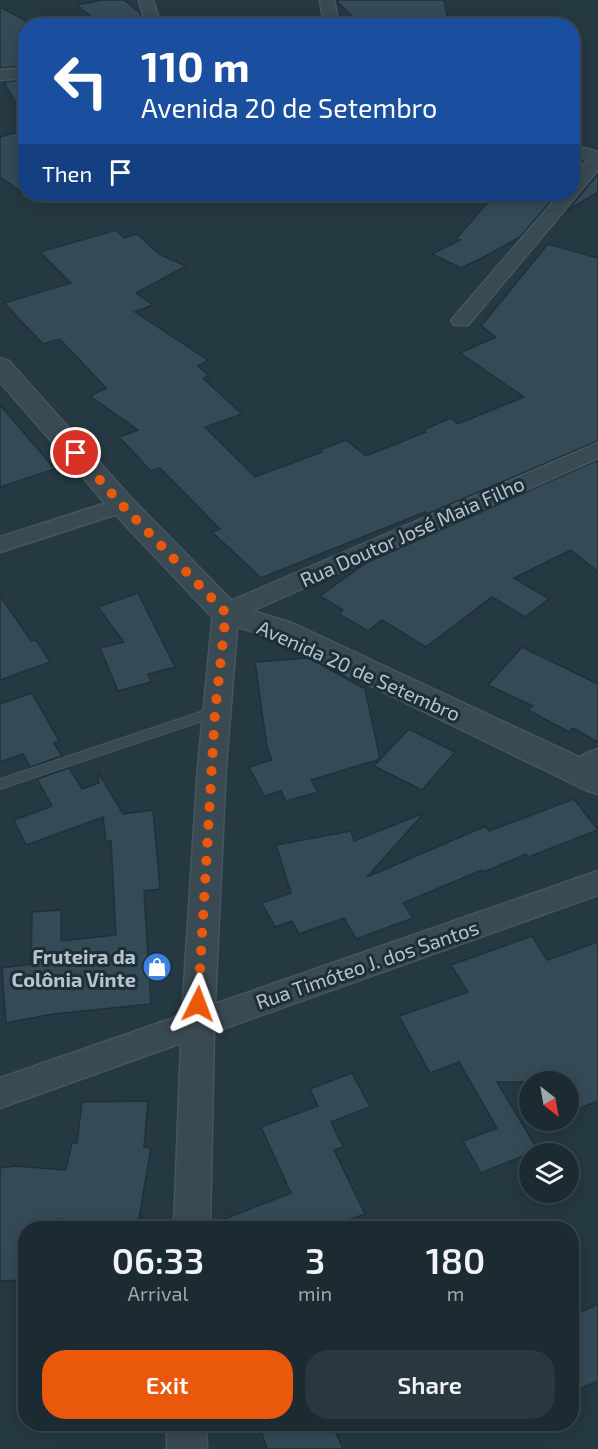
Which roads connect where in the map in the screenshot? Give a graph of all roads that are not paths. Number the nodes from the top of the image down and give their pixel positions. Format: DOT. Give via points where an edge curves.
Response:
graph roads {
  1 [pos="146,0"];
  2 [pos="327,0"];
  3 [pos="152,18"];
  4 [pos="330,18"];
  5 [pos="18,74"];
  6 [pos="0,75"];
  7 [pos="580,152"];
  8 [pos="598,158"];
  9 [pos="580,180"];
  10 [pos="562,201"];
  11 [pos="461,321"];
  12 [pos="0,366"];
  13 [pos="598,450"];
  14 [pos="122,505"];
  15 [pos="0,545"];
  16 [pos="226,613"];
  17 [pos="215,712"];
  18 [pos="592,771"];
  19 [pos="0,784"];
  20 [pos="598,883"];
  21 [pos="198,1023"];
  22 [pos="0,1093"];
  23 [pos="192,1221"];
  24 [pos="187,1431"];
  25 [pos="187,1449"];
  1 -- 3 [label="street"];
  2 -- 4 [label="street"];
  5 -- 6 [label="street"];
  7 -- 8 [label="street"];
  8 -- 9 [label="street"];
  10 -- 11 [label="street"];
  12 -- 14 [label="street, Avenida 20 de Setembro"];
  13 -- 16 [label="street, Rua Doutor José Maia Filho"];
  14 -- 15 [label="street"];
  14 -- 16 [label="street, Avenida 20 de Setembro"];
  16 -- 17 [label="street"];
  16 -- 18 [label="street, Avenida 20 de Setembro" via="281,630"];
  17 -- 19 [label="lane"];
  17 -- 21 [label="street"];
  20 -- 21 [label="street, Rua Timóteo J. dos Santos"];
  21 -- 22 [label="street, Rua Timóteo J. dos Santos"];
  21 -- 23 [label="street"];
  24 -- 25 [label="street"];
}
